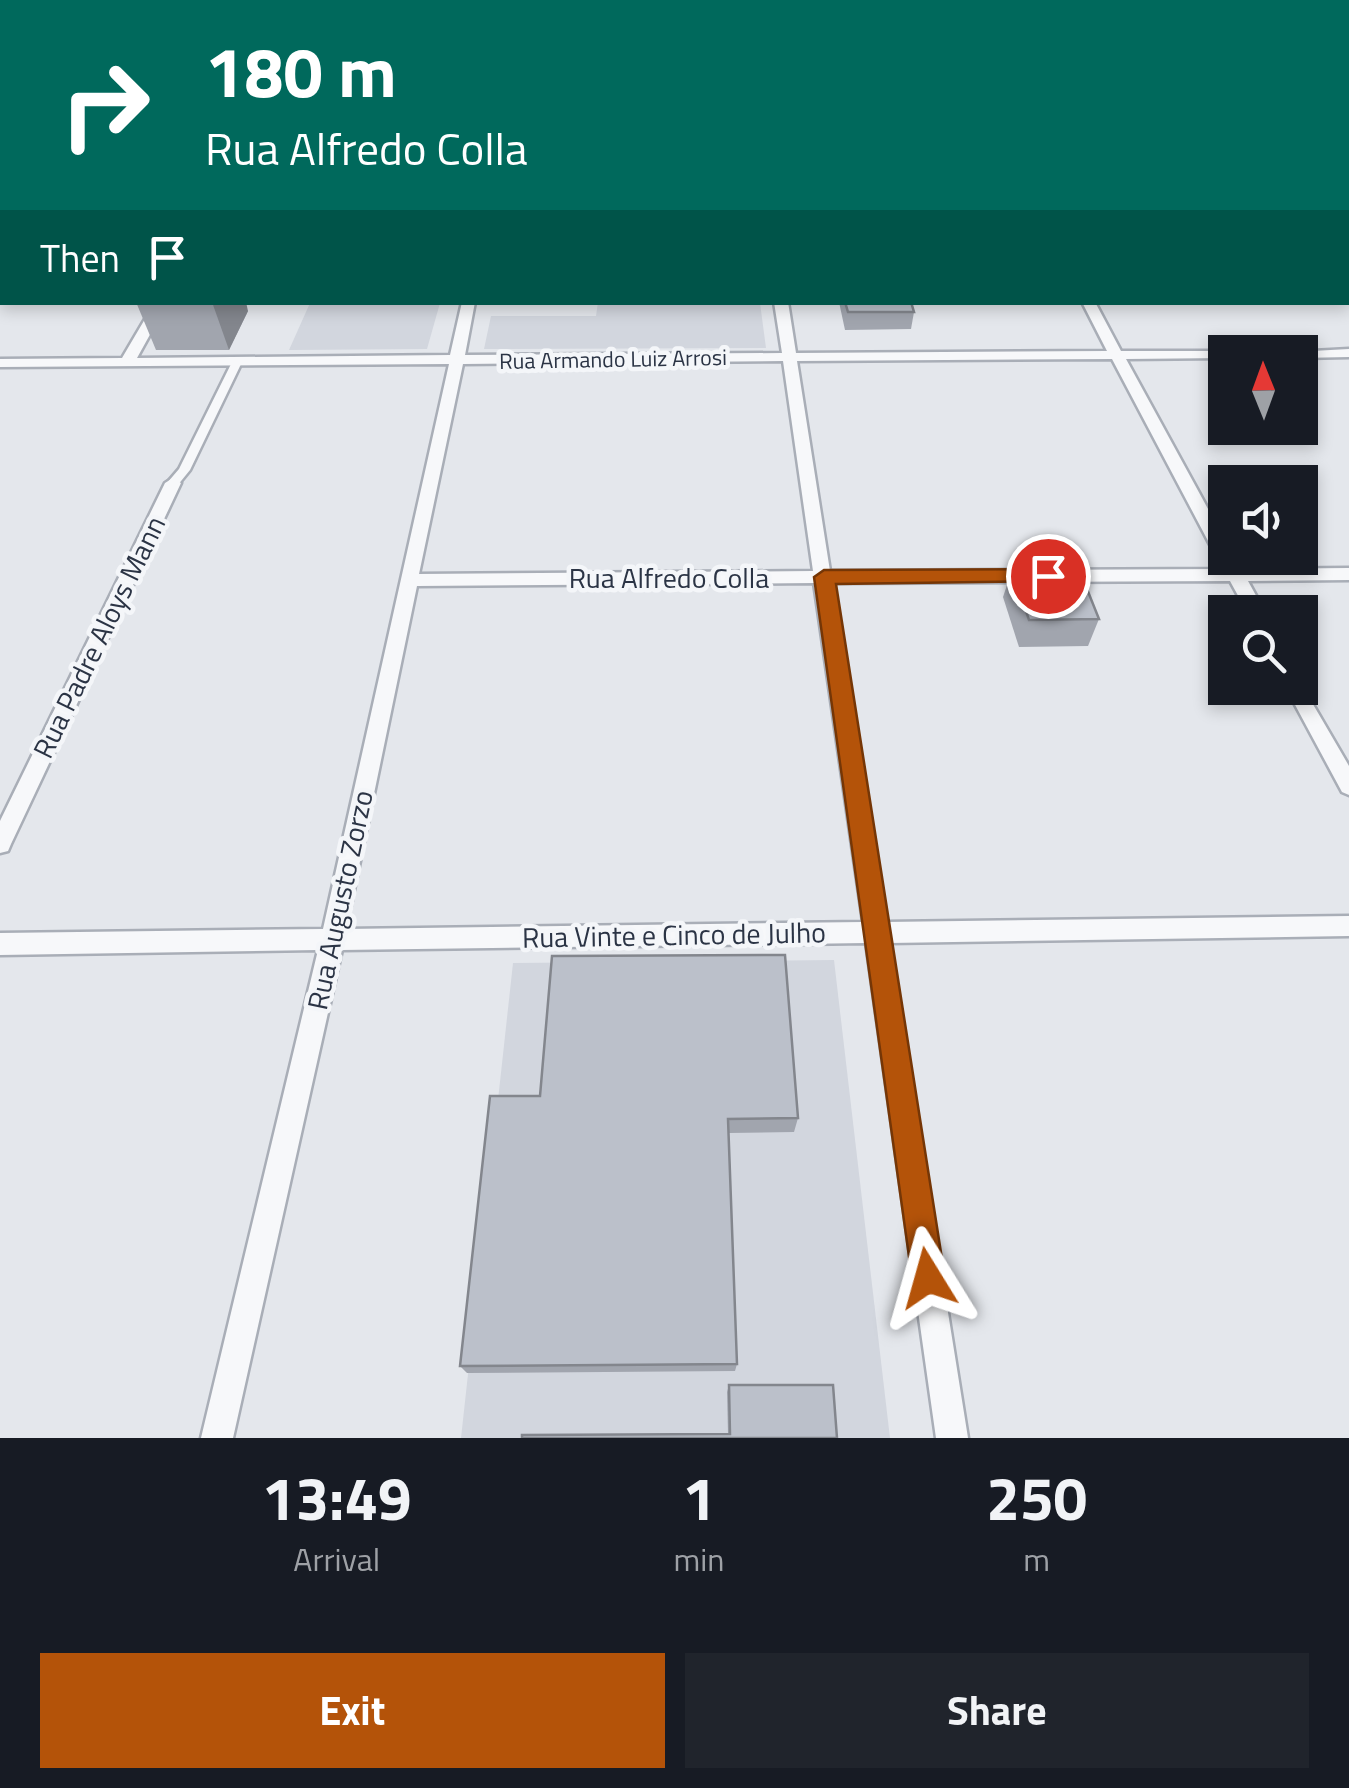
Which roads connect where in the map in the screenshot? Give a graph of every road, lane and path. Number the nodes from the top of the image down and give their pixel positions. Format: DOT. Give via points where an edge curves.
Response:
graph roads {
  1 [pos="160,305"];
  2 [pos="468,305"];
  3 [pos="781,305"];
  4 [pos="1090,305"];
  5 [pos="1349,353"];
  6 [pos="1208,354"];
  7 [pos="1318,354"];
  8 [pos="1116,355"];
  9 [pos="790,358"];
  10 [pos="456,361"];
  11 [pos="126,362"];
  12 [pos="237,362"];
  13 [pos="0,363"];
  14 [pos="173,483"];
  15 [pos="1208,525"];
  16 [pos="1318,574"];
  17 [pos="1349,574"];
  18 [pos="1235,575"];
  19 [pos="824,577"];
  20 [pos="409,580"];
  21 [pos="1246,595"];
  22 [pos="1305,705"];
  23 [pos="1349,786"];
  24 [pos="0,844"];
  25 [pos="1349,926"];
  26 [pos="878,932"];
  27 [pos="332,940"];
  28 [pos="0,944"];
  29 [pos="216,1438"];
  30 [pos="952,1438"];
  1 -- 11 [label="street"];
  2 -- 10 [label="street, Rua Augusto Zorzo"];
  3 -- 9 [label="street"];
  4 -- 8 [label="street"];
  5 -- 7 [label="street"];
  6 -- 8 [label="street, Rua Armando Luiz Arrosi"];
  8 -- 9 [label="street, Rua Armando Luiz Arrosi"];
  8 -- 15 [label="street"];
  9 -- 10 [label="street, Rua Armando Luiz Arrosi"];
  9 -- 19 [label="street"];
  10 -- 12 [label="street, Rua Armando Luiz Arrosi"];
  10 -- 20 [label="street, Rua Augusto Zorzo"];
  11 -- 12 [label="street, Rua Armando Luiz Arrosi"];
  11 -- 13 [label="street, Rua Armando Luiz Arrosi"];
  12 -- 14 [label="street"];
  14 -- 24 [label="street, Rua Padre Aloys Mann"];
  16 -- 17 [label="street, Rua Alfredo Colla"];
  18 -- 19 [label="street, Rua Alfredo Colla"];
  18 -- 21 [label="street"];
  19 -- 20 [label="street, Rua Alfredo Colla"];
  19 -- 26 [label="street"];
  20 -- 27 [label="street, Rua Augusto Zorzo"];
  22 -- 23 [label="street"];
  25 -- 26 [label="street, Rua Vinte e Cinco de Julho"];
  26 -- 27 [label="street, Rua Vinte e Cinco de Julho"];
  26 -- 30 [label="street"];
  27 -- 28 [label="street, Rua Vinte e Cinco de Julho"];
  27 -- 29 [label="street, Rua Augusto Zorzo"];
}
